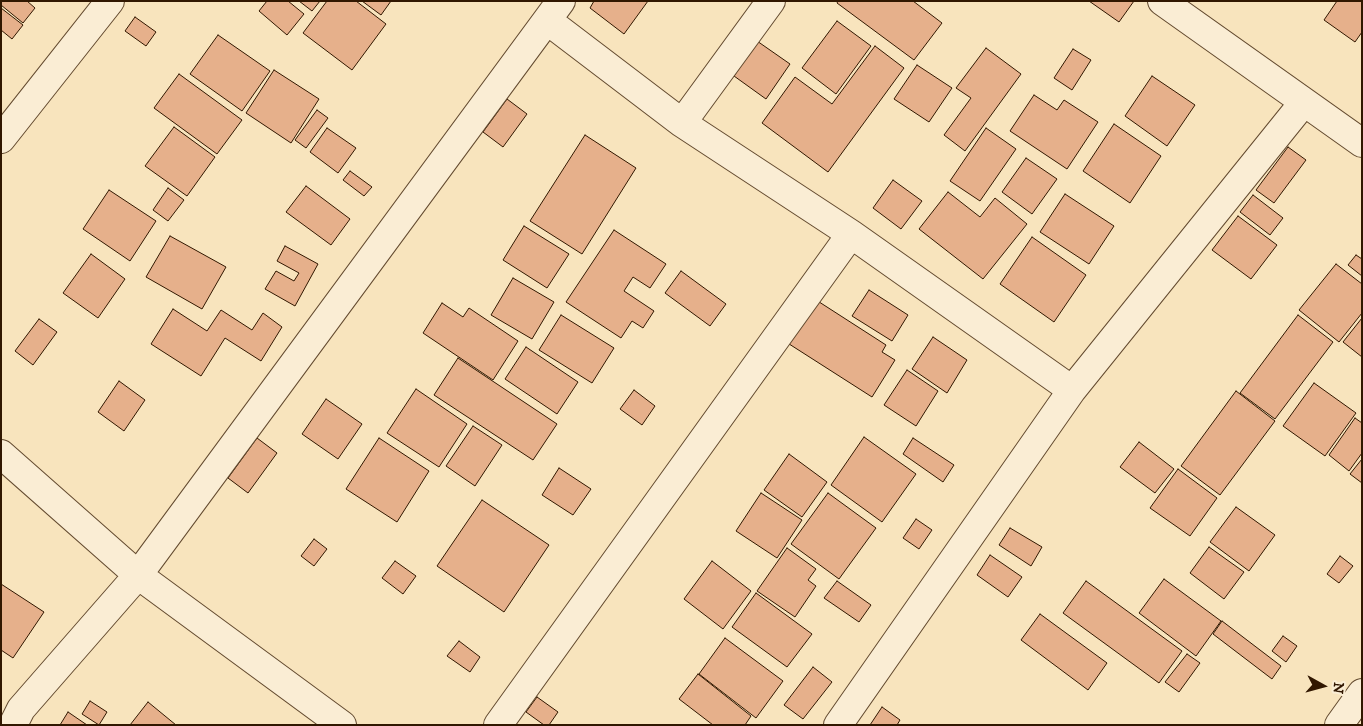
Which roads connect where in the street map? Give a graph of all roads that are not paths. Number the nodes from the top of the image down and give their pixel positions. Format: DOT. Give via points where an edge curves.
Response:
graph roads {
  1 [pos="110,1"];
  2 [pos="771,1"];
  3 [pos="1162,1"];
  4 [pos="555,11"];
  5 [pos="1304,102"];
  6 [pos="682,123"];
  7 [pos="1,139"];
  8 [pos="1362,143"];
  9 [pos="851,234"];
  10 [pos="1072,390"];
  11 [pos="1,454"];
  12 [pos="138,575"];
  13 [pos="1362,693"];
  14 [pos="13,725"];
  15 [pos="342,725"];
  16 [pos="498,725"];
  17 [pos="838,725"];
  18 [pos="1339,725"];
  1 -- 7 [label="street"];
  2 -- 6 [label="street"];
  3 -- 5 [label="street"];
  4 -- 6 [label="street"];
  4 -- 12 [label="street"];
  5 -- 8 [label="street"];
  5 -- 10 [label="street"];
  6 -- 9 [label="street"];
  9 -- 10 [label="street"];
  9 -- 16 [label="street"];
  10 -- 17 [label="street"];
  11 -- 12 [label="street"];
  12 -- 14 [label="street" via="21,709"];
  12 -- 15 [label="street"];
  13 -- 18 [label="street"];
}
